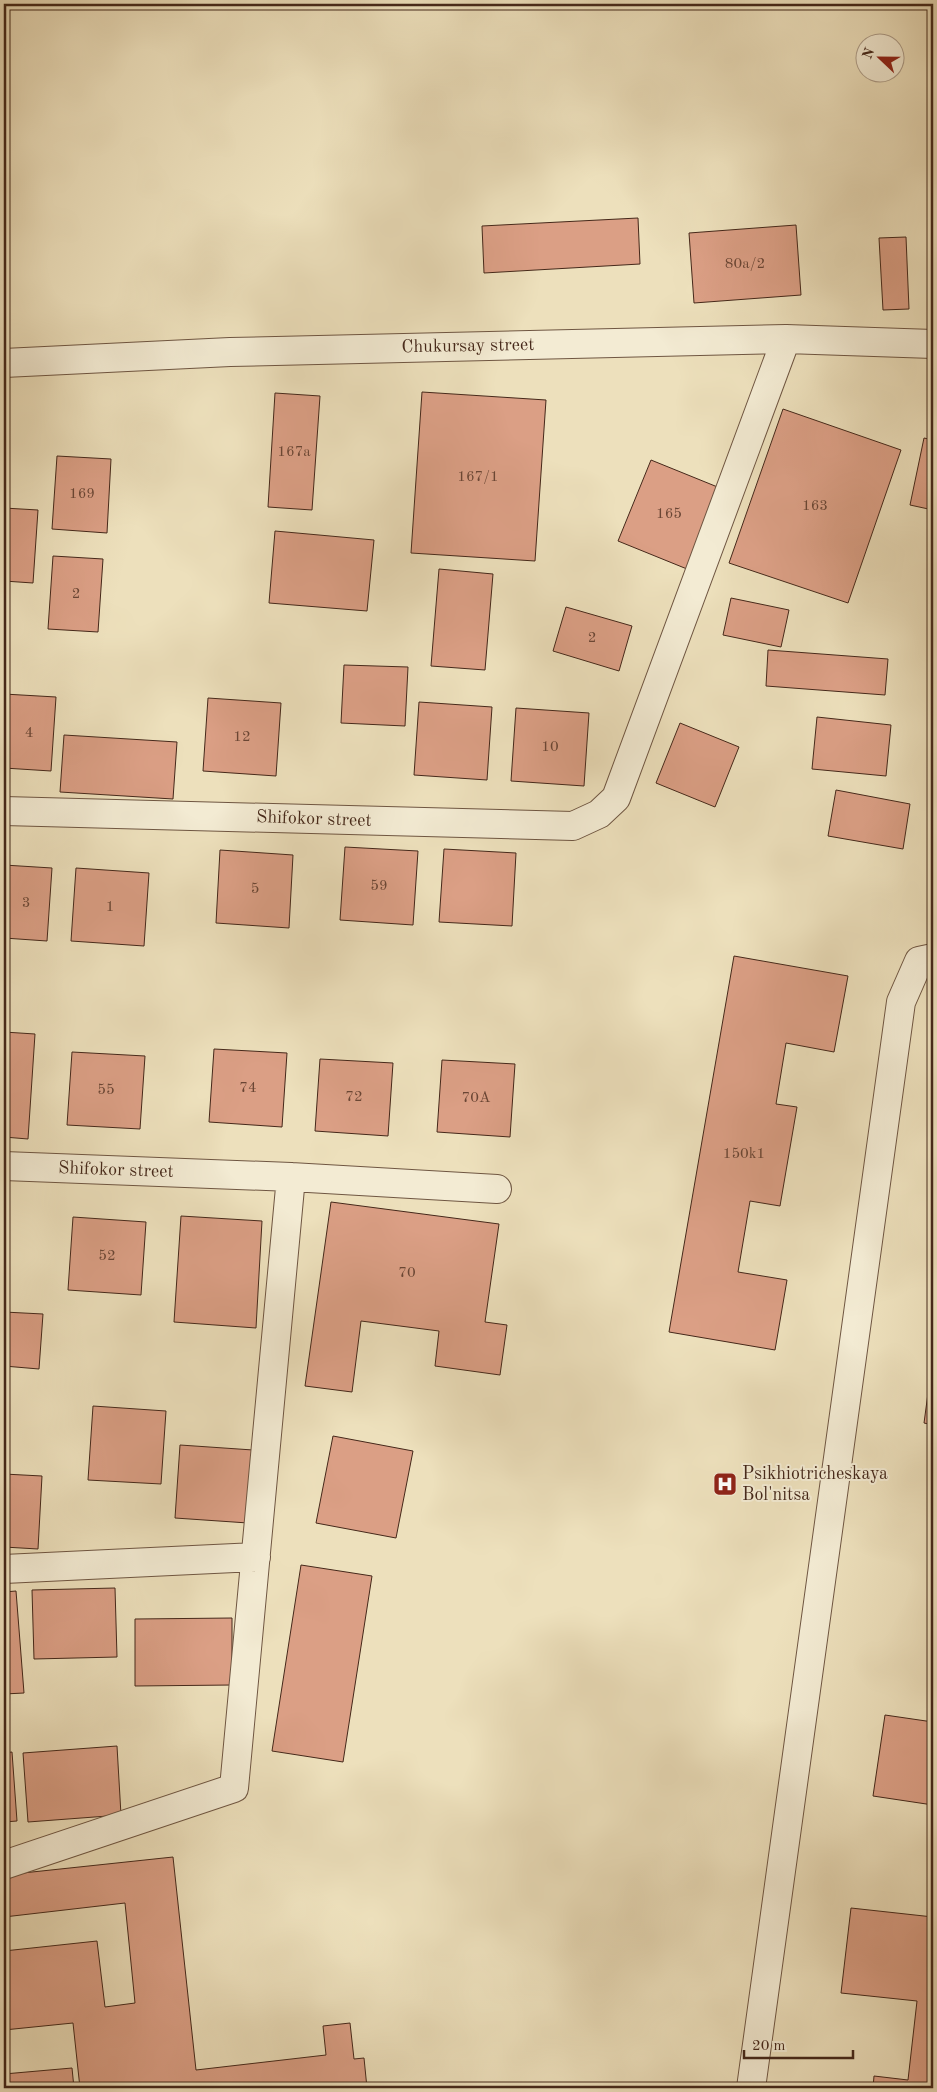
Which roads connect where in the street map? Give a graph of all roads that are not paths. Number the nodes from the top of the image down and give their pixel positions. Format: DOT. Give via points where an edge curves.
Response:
graph roads {
  1 [pos="786,339"];
  2 [pos="933,344"];
  3 [pos="4,363"];
  4 [pos="4,811"];
  5 [pos="933,958"];
  6 [pos="4,1166"];
  7 [pos="291,1177"];
  8 [pos="497,1189"];
  9 [pos="256,1557"];
  10 [pos="4,1569"];
  11 [pos="4,1865"];
  12 [pos="751,2088"];
  1 -- 2 [label="street, Chukursay street"];
  1 -- 3 [label="street, Chukursay street" via="230,352"];
  1 -- 4 [label="street" via="616,798 599,814 573,826"];
  5 -- 12 [label="street" via="919,962 901,1002"];
  6 -- 7 [label="street, Shifokor street"];
  7 -- 8 [label="street, Shifokor street"];
  7 -- 9 [label="street"];
  9 -- 10 [label="street"];
  9 -- 11 [label="street" via="234,1788"];
}
